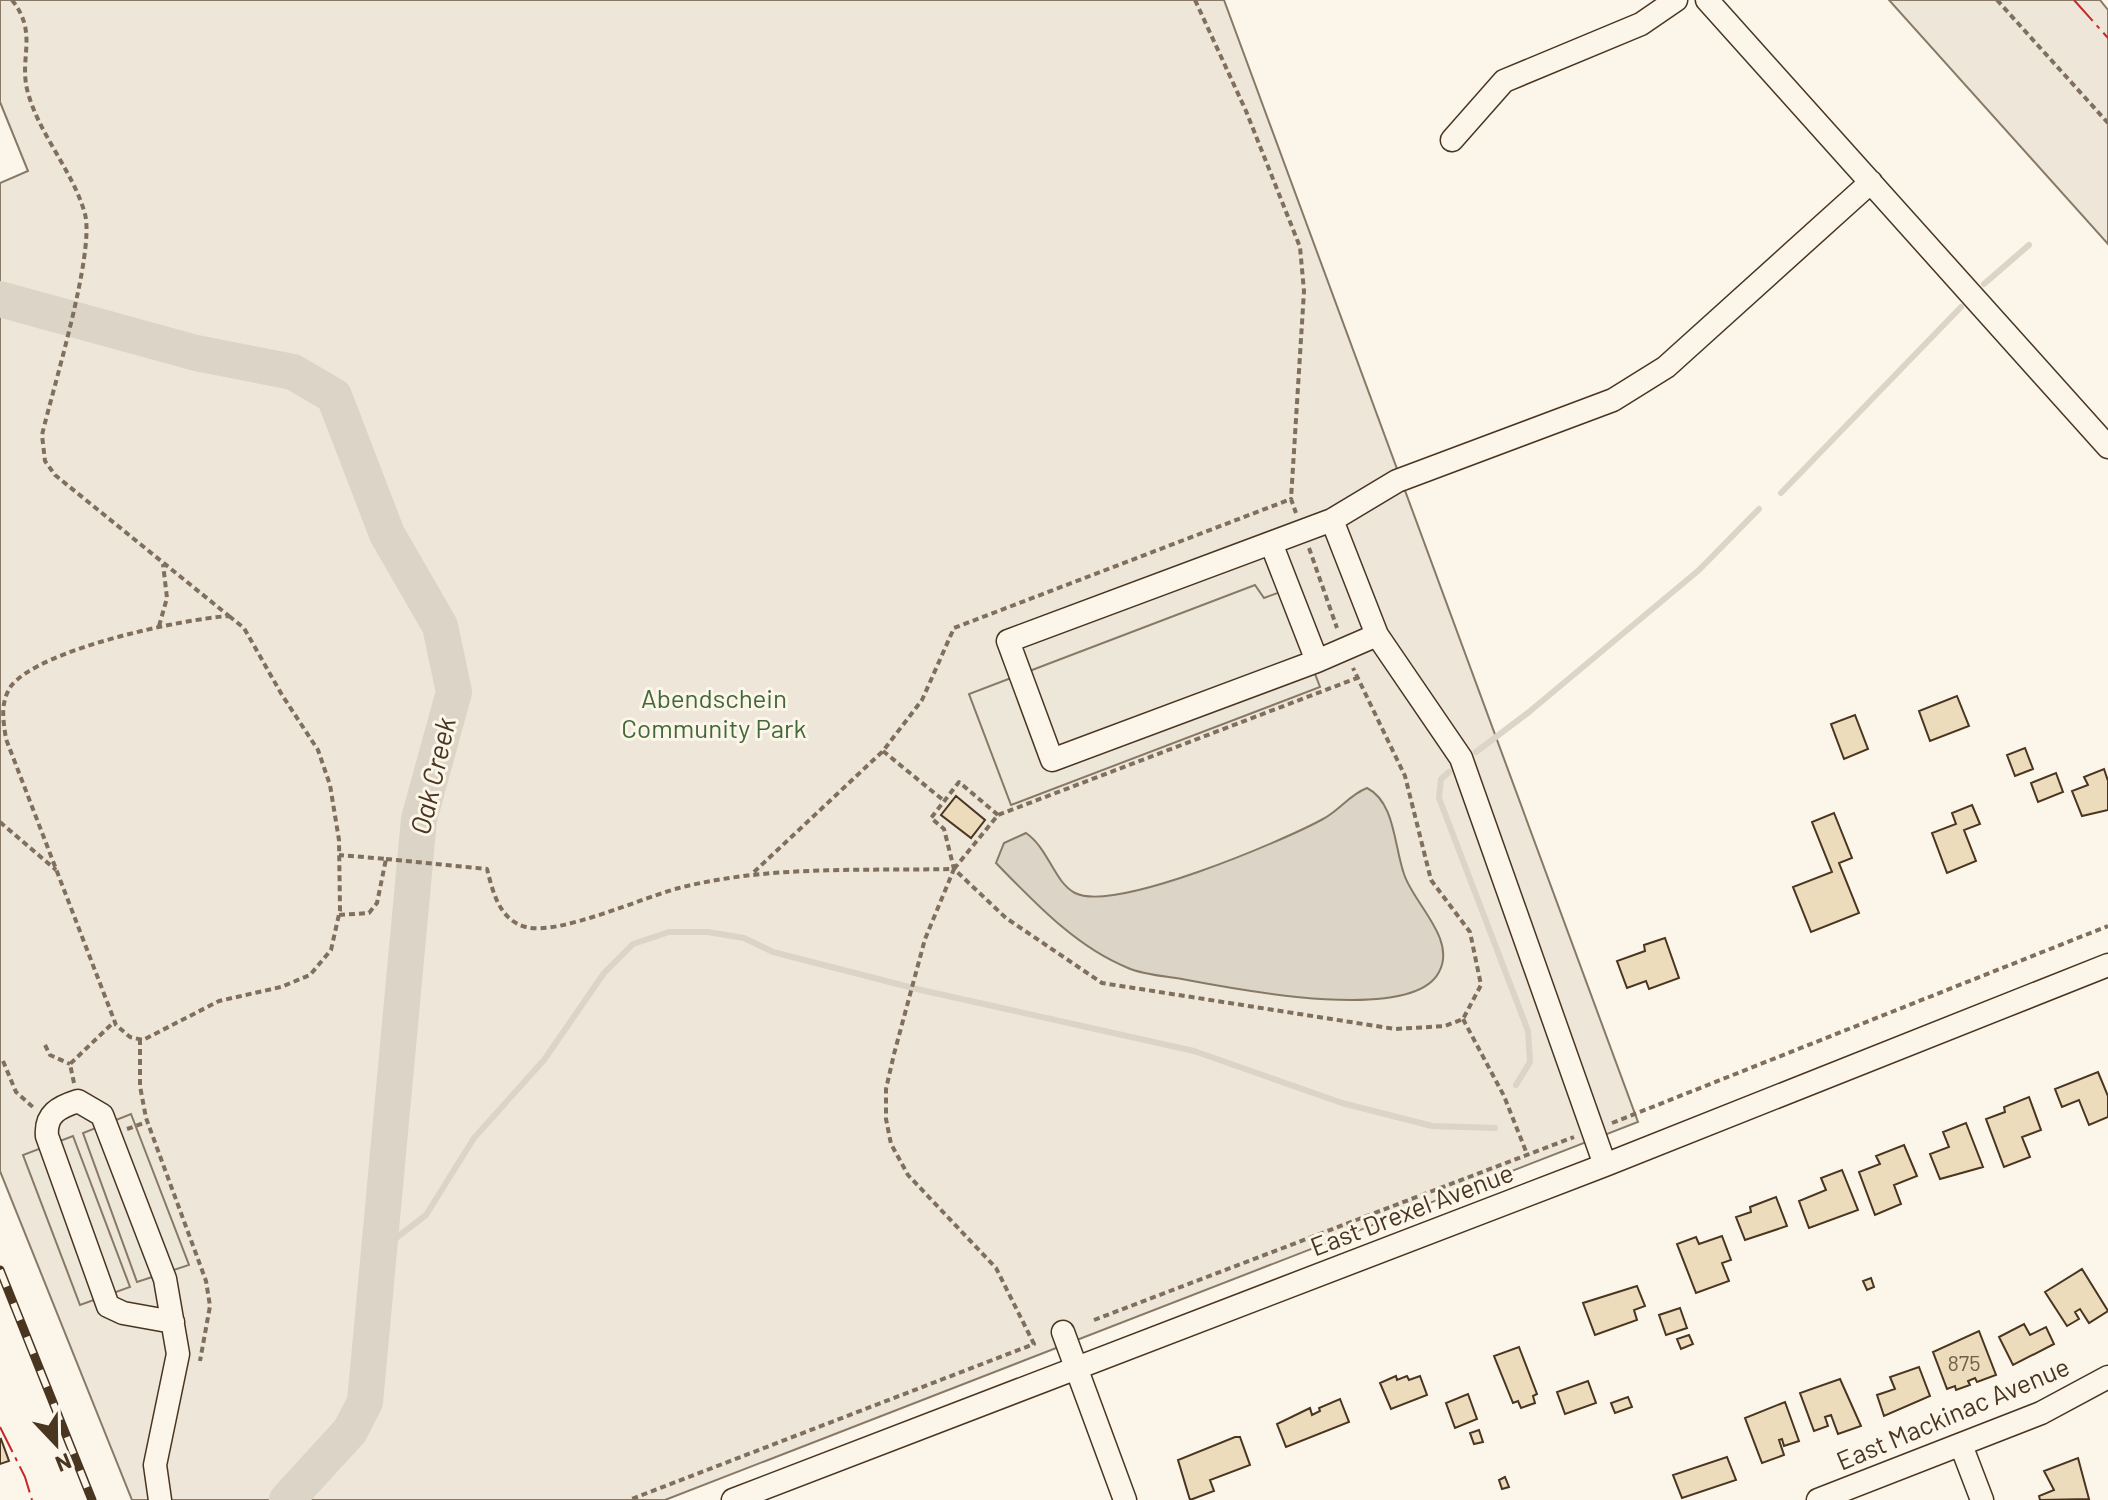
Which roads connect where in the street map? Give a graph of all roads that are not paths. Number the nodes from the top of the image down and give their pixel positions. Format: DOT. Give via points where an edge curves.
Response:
graph roads {
  1 [pos="1676,0"];
  2 [pos="1707,0"];
  3 [pos="1452,140"];
  4 [pos="1871,182"];
  5 [pos="2108,447"];
  6 [pos="1332,520"];
  7 [pos="1271,543"];
  8 [pos="1377,635"];
  9 [pos="1317,661"];
  10 [pos="2108,965"];
  11 [pos="1605,1165"];
  12 [pos="173,1322"];
  13 [pos="1063,1332"];
  14 [pos="1076,1368"];
  15 [pos="2108,1377"];
  16 [pos="1961,1445"];
  17 [pos="160,1500"];
  18 [pos="733,1500"];
  19 [pos="1125,1500"];
  20 [pos="1818,1500"];
  21 [pos="1982,1500"];
  1 -- 3 [label="street" via="1641,24 1504,81"];
  2 -- 4 [label="street"];
  4 -- 5 [label="street"];
  4 -- 6 [label="street" via="1642,384 1563,421 1397,481"];
  6 -- 7 [label="street"];
  6 -- 8 [label="street"];
  7 -- 9 [label="street"];
  7 -- 9 [label="street" via="1008,641 1052,760"];
  8 -- 9 [label="street"];
  8 -- 11 [label="street" via="1461,758"];
  10 -- 11 [label="street, East Drexel Avenue"];
  11 -- 14 [label="street, East Drexel Avenue"];
  12 -- 12 [label="street" via="165,1279 102,1115 78,1101 59,1107 50,1116 47,1136 108,1306"];
  12 -- 17 [label="street" via="178,1354 155,1465"];
  13 -- 14 [label="street"];
  14 -- 18 [label="street, East Drexel Avenue"];
  14 -- 19 [label="street"];
  15 -- 16 [label="street, East Mackinac Avenue" via="2041,1413"];
  16 -- 20 [label="street, East Mackinac Avenue"];
  16 -- 21 [label="street"];
}
